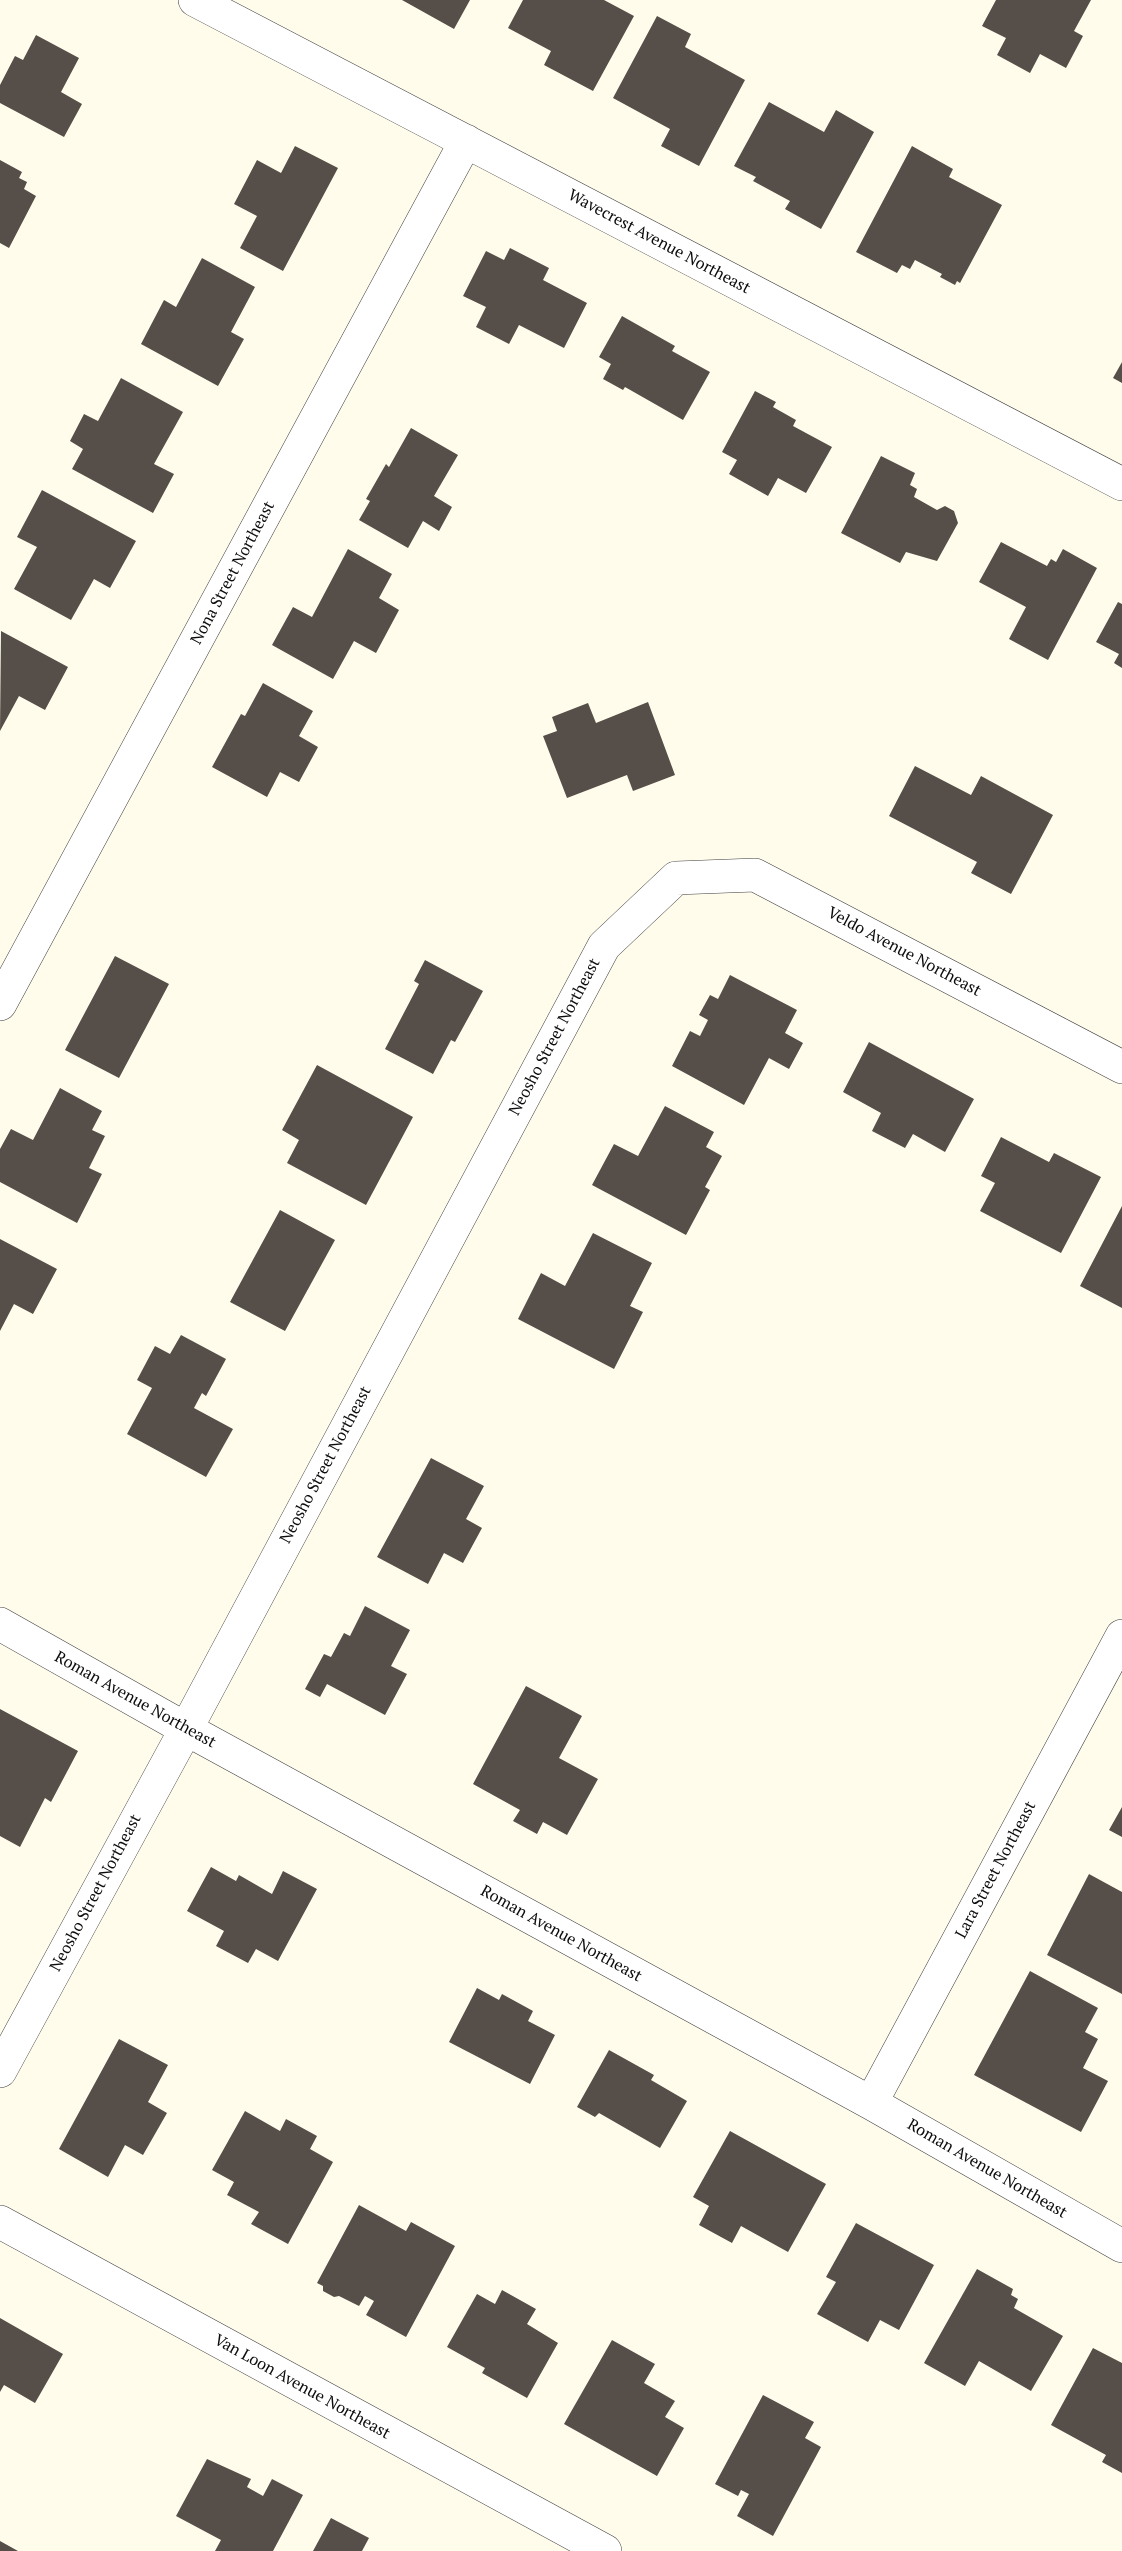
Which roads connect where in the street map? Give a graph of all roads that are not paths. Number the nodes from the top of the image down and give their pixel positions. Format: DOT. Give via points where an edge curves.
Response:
graph roads {
  1 [pos="195,0"];
  2 [pos="466,141"];
  3 [pos="1122,484"];
  4 [pos="676,878"];
  5 [pos="0,1004"];
  6 [pos="1122,1067"];
  7 [pos="0,1624"];
  8 [pos="1122,1636"];
  9 [pos="186,1730"];
  10 [pos="0,2071"];
  11 [pos="871,2103"];
  12 [pos="0,2222"];
  13 [pos="1122,2246"];
  14 [pos="605,2551"];
  1 -- 2 [label="street, Wavecrest Avenue Northeast"];
  2 -- 3 [label="street, Wavecrest Avenue Northeast"];
  2 -- 5 [label="street, Nona Street Northeast"];
  4 -- 6 [label="street, Veldo Avenue Northeast" via="756,875"];
  4 -- 9 [label="street, Neosho Street Northeast" via="604,946"];
  7 -- 9 [label="street, Roman Avenue Northeast"];
  8 -- 11 [label="street, Lara Street Northeast"];
  9 -- 10 [label="street, Neosho Street Northeast"];
  9 -- 11 [label="street, Roman Avenue Northeast"];
  11 -- 13 [label="street, Roman Avenue Northeast"];
  12 -- 14 [label="street, Van Loon Avenue Northeast"];
}
